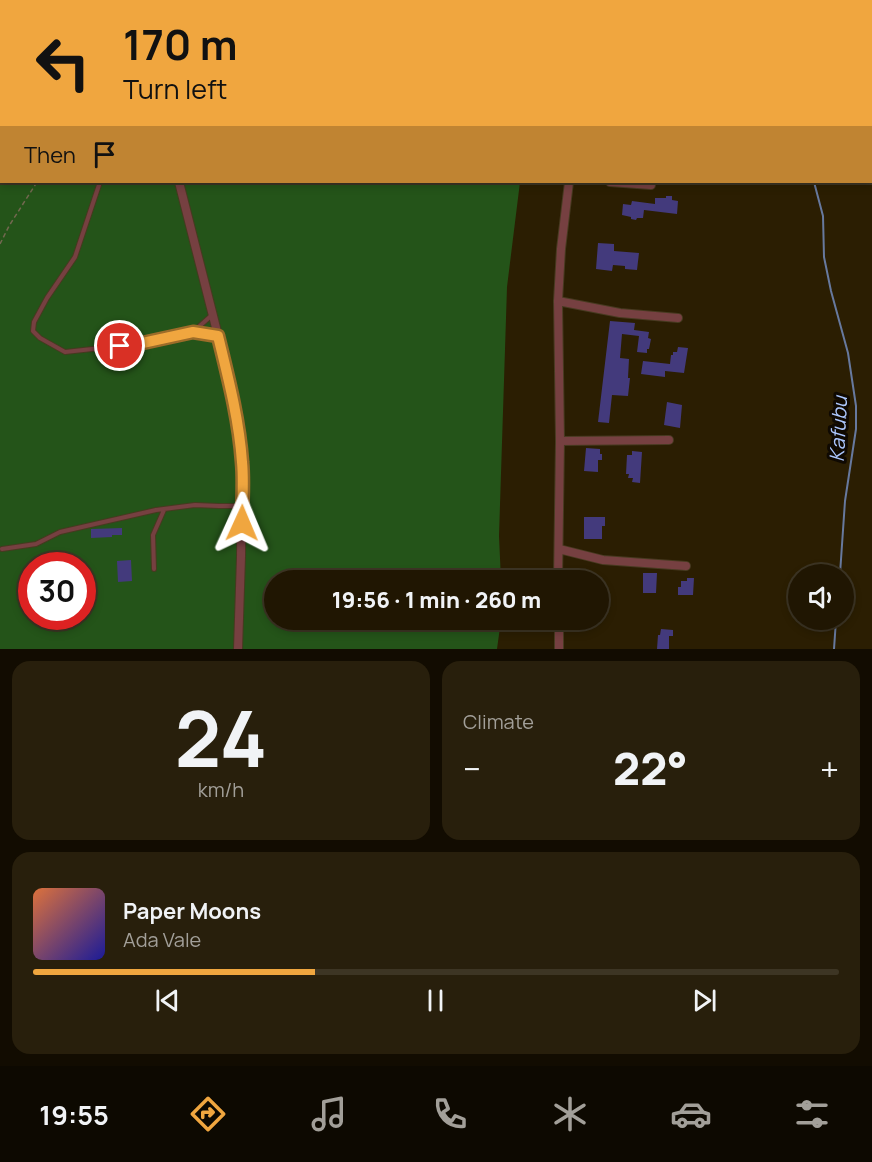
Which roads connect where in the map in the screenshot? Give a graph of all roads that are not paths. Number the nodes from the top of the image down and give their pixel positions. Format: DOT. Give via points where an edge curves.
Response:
graph roads {
  1 [pos="100,183"];
  2 [pos="179,183"];
  3 [pos="569,183"];
  4 [pos="624,183"];
  5 [pos="651,185"];
  6 [pos="558,301"];
  7 [pos="212,315"];
  8 [pos="678,318"];
  9 [pos="193,332"];
  10 [pos="218,336"];
  11 [pos="669,440"];
  12 [pos="560,441"];
  13 [pos="242,506"];
  14 [pos="164,509"];
  15 [pos="3,549"];
  16 [pos="559,549"];
  17 [pos="686,566"];
  18 [pos="154,569"];
  19 [pos="558,570"];
  20 [pos="558,630"];
  21 [pos="238,649"];
  22 [pos="559,649"];
  1 -- 9 [label="lane" via="75,257 47,298 33,331 65,352 138,344"];
  2 -- 7 [label="street"];
  3 -- 6 [label="street"];
  4 -- 5 [label="street"];
  6 -- 8 [label="street" via="620,314"];
  6 -- 12 [label="street"];
  7 -- 9 [label="lane"];
  7 -- 10 [label="street"];
  9 -- 10 [label="lane"];
  10 -- 13 [label="street" via="240,439"];
  11 -- 12 [label="street"];
  12 -- 16 [label="street"];
  13 -- 14 [label="lane"];
  13 -- 21 [label="street"];
  14 -- 15 [label="lane" via="60,532 36,544"];
  14 -- 18 [label="lane" via="153,535"];
  16 -- 17 [label="street" via="603,560"];
  16 -- 19 [label="street"];
  20 -- 22 [label="street"];
}
